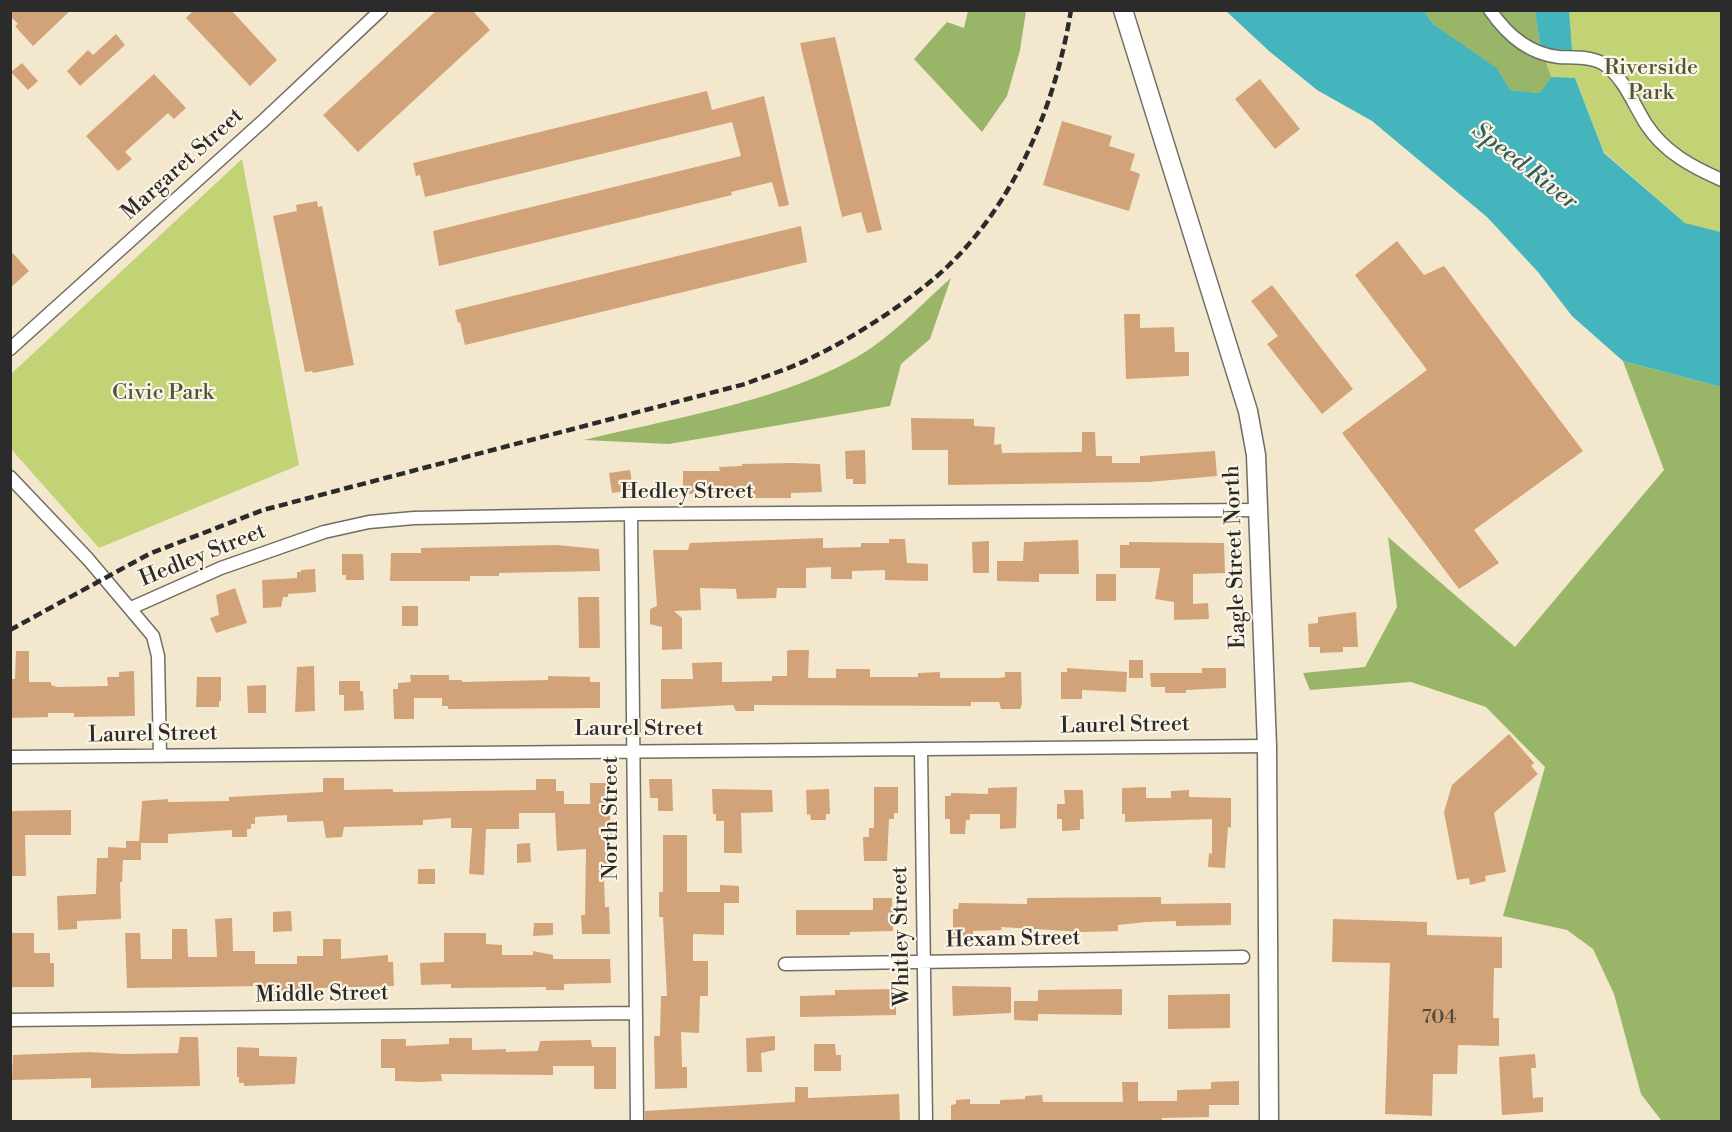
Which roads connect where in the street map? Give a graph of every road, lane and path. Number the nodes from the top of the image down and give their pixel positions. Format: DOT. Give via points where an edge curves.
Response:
graph roads {
  1 [pos="381,10"];
  2 [pos="1123,10"];
  3 [pos="1490,10"];
  4 [pos="1722,180"];
  5 [pos="10,349"];
  6 [pos="10,477"];
  7 [pos="1260,510"];
  8 [pos="631,514"];
  9 [pos="131,608"];
  10 [pos="1267,746"];
  11 [pos="921,749"];
  12 [pos="633,750"];
  13 [pos="160,756"];
  14 [pos="10,758"];
  15 [pos="1243,957"];
  16 [pos="922,963"];
  17 [pos="785,964"];
  18 [pos="634,1012"];
  19 [pos="10,1020"];
  20 [pos="637,1122"];
  21 [pos="926,1122"];
  22 [pos="1269,1122"];
  1 -- 5 [label="street, Margaret Street" via="263,122"];
  2 -- 7 [label="main road, Eagle Street North" via="1248,411"];
  3 -- 4 [label="street" via="1521,44 1533,51 1587,58 1607,66 1659,143 1695,168"];
  6 -- 9 [label="street"];
  7 -- 8 [label="street, Hedley Street"];
  7 -- 10 [label="main road, Eagle Street North"];
  8 -- 9 [label="street, Hedley Street" via="369,522 324,532 221,568"];
  8 -- 12 [label="street, North Street"];
  9 -- 13 [label="street" via="153,636 158,656"];
  10 -- 11 [label="street, Laurel Street"];
  10 -- 22 [label="main road, Eagle Street North"];
  11 -- 12 [label="street, Laurel Street"];
  11 -- 16 [label="street, Whitley Street"];
  12 -- 13 [label="street, Laurel Street"];
  12 -- 18 [label="street, North Street"];
  13 -- 14 [label="street, Laurel Street"];
  15 -- 16 [label="street, Hexam Street"];
  16 -- 17 [label="street, Hexam Street"];
  16 -- 21 [label="street, Whitley Street"];
  18 -- 19 [label="street, Middle Street"];
  18 -- 20 [label="street, North Street"];
}
